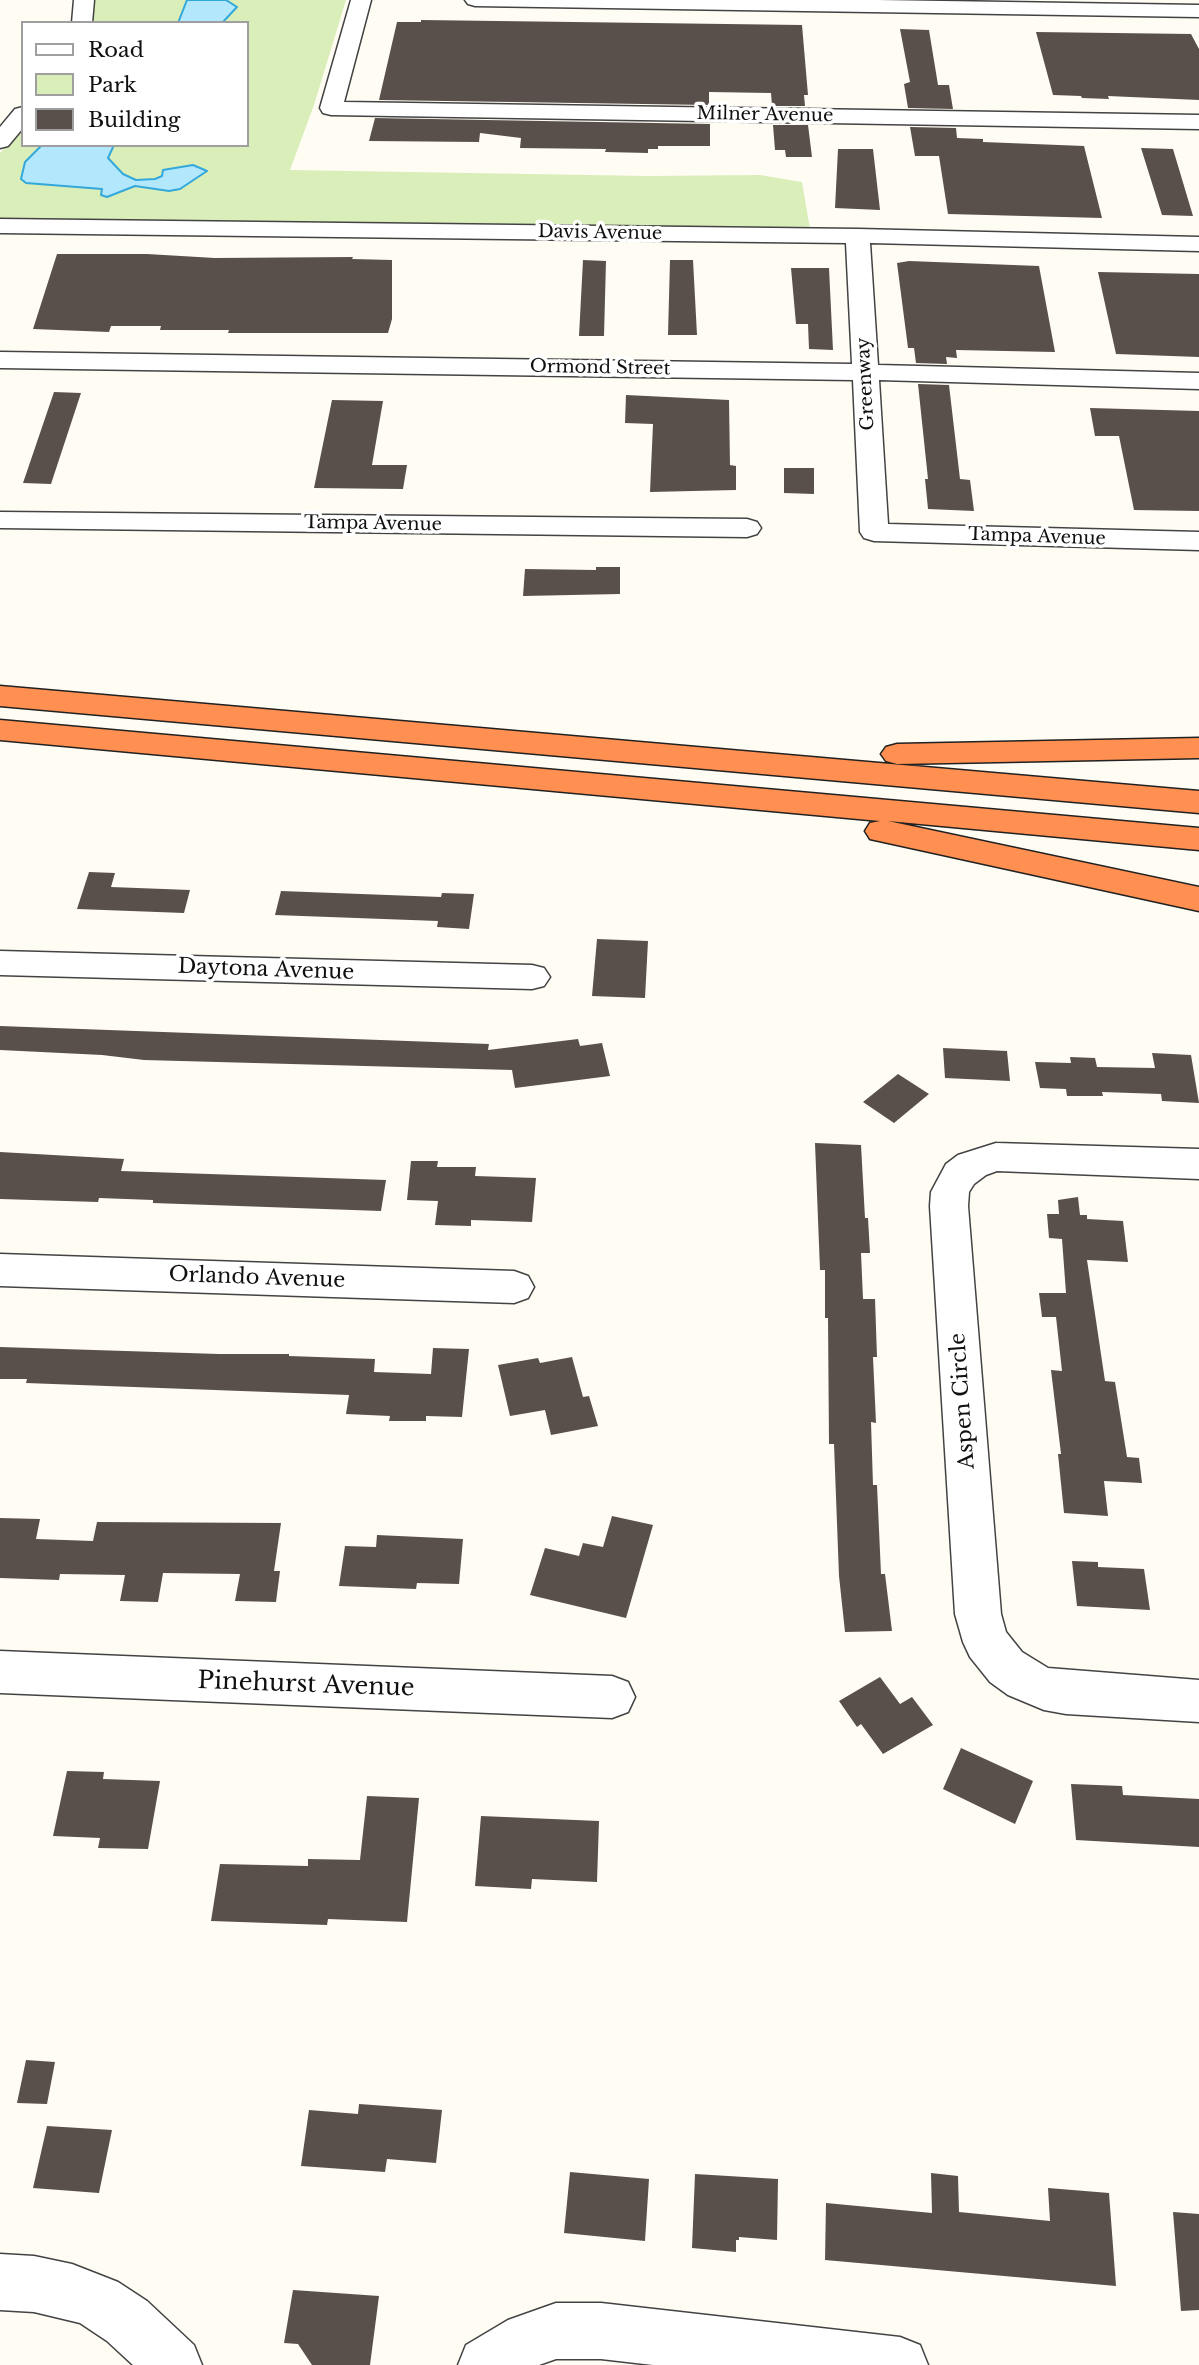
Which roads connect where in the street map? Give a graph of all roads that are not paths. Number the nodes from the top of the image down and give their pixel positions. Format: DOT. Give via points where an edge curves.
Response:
graph roads {
  1 [pos="84,0"];
  2 [pos="361,0"];
  3 [pos="475,0"];
  4 [pos="1199,11"];
  5 [pos="82,21"];
  6 [pos="21,116"];
  7 [pos="1199,122"];
  8 [pos="0,141"];
  9 [pos="0,226"];
  10 [pos="858,236"];
  11 [pos="1199,244"];
  12 [pos="0,360"];
  13 [pos="865,372"];
  14 [pos="1199,381"];
  15 [pos="0,520"];
  16 [pos="747,528"];
  17 [pos="874,531"];
  18 [pos="1199,541"];
  19 [pos="0,696"];
  20 [pos="0,730"];
  21 [pos="516,742"];
  22 [pos="1199,748"];
  23 [pos="565,782"];
  24 [pos="1199,802"];
  25 [pos="1199,839"];
  26 [pos="1199,899"];
  27 [pos="0,963"];
  28 [pos="532,977"];
  29 [pos="1199,1164"];
  30 [pos="0,1270"];
  31 [pos="514,1287"];
  32 [pos="0,1672"];
  33 [pos="612,1697"];
  34 [pos="1199,1701"];
  35 [pos="17,2283"];
  36 [pos="498,2357"];
  37 [pos="174,2365"];
  38 [pos="900,2365"];
  1 -- 5 [label="street"];
  2 -- 7 [label="street, Milner Avenue" via="331,107"];
  3 -- 4 [label="street"];
  6 -- 8 [label="street"];
  9 -- 10 [label="street, Davis Avenue"];
  10 -- 11 [label="street, Davis Avenue"];
  10 -- 13 [label="street, Greenway"];
  12 -- 13 [label="street, Ormond Street"];
  13 -- 14 [label="street, Ormond Street"];
  13 -- 17 [label="street, Greenway"];
  15 -- 16 [label="street, Tampa Avenue"];
  17 -- 18 [label="street, Tampa Avenue"];
  19 -- 21 [label="highway"];
  20 -- 23 [label="highway"];
  21 -- 22 [label="highway" via="870,754"];
  21 -- 24 [label="highway"];
  23 -- 25 [label="highway"];
  23 -- 26 [label="highway" via="827,821"];
  27 -- 28 [label="street, Daytona Avenue"];
  29 -- 34 [label="street, Aspen Circle" via="996,1157 960,1174 948,1199 978,1614 986,1642 1006,1667 1044,1689"];
  30 -- 31 [label="street, Orlando Avenue"];
  32 -- 33 [label="street, Pinehurst Avenue"];
  35 -- 37 [label="street" via="72,2292 114,2311"];
  36 -- 38 [label="street" via="540,2335 601,2331"];
}
